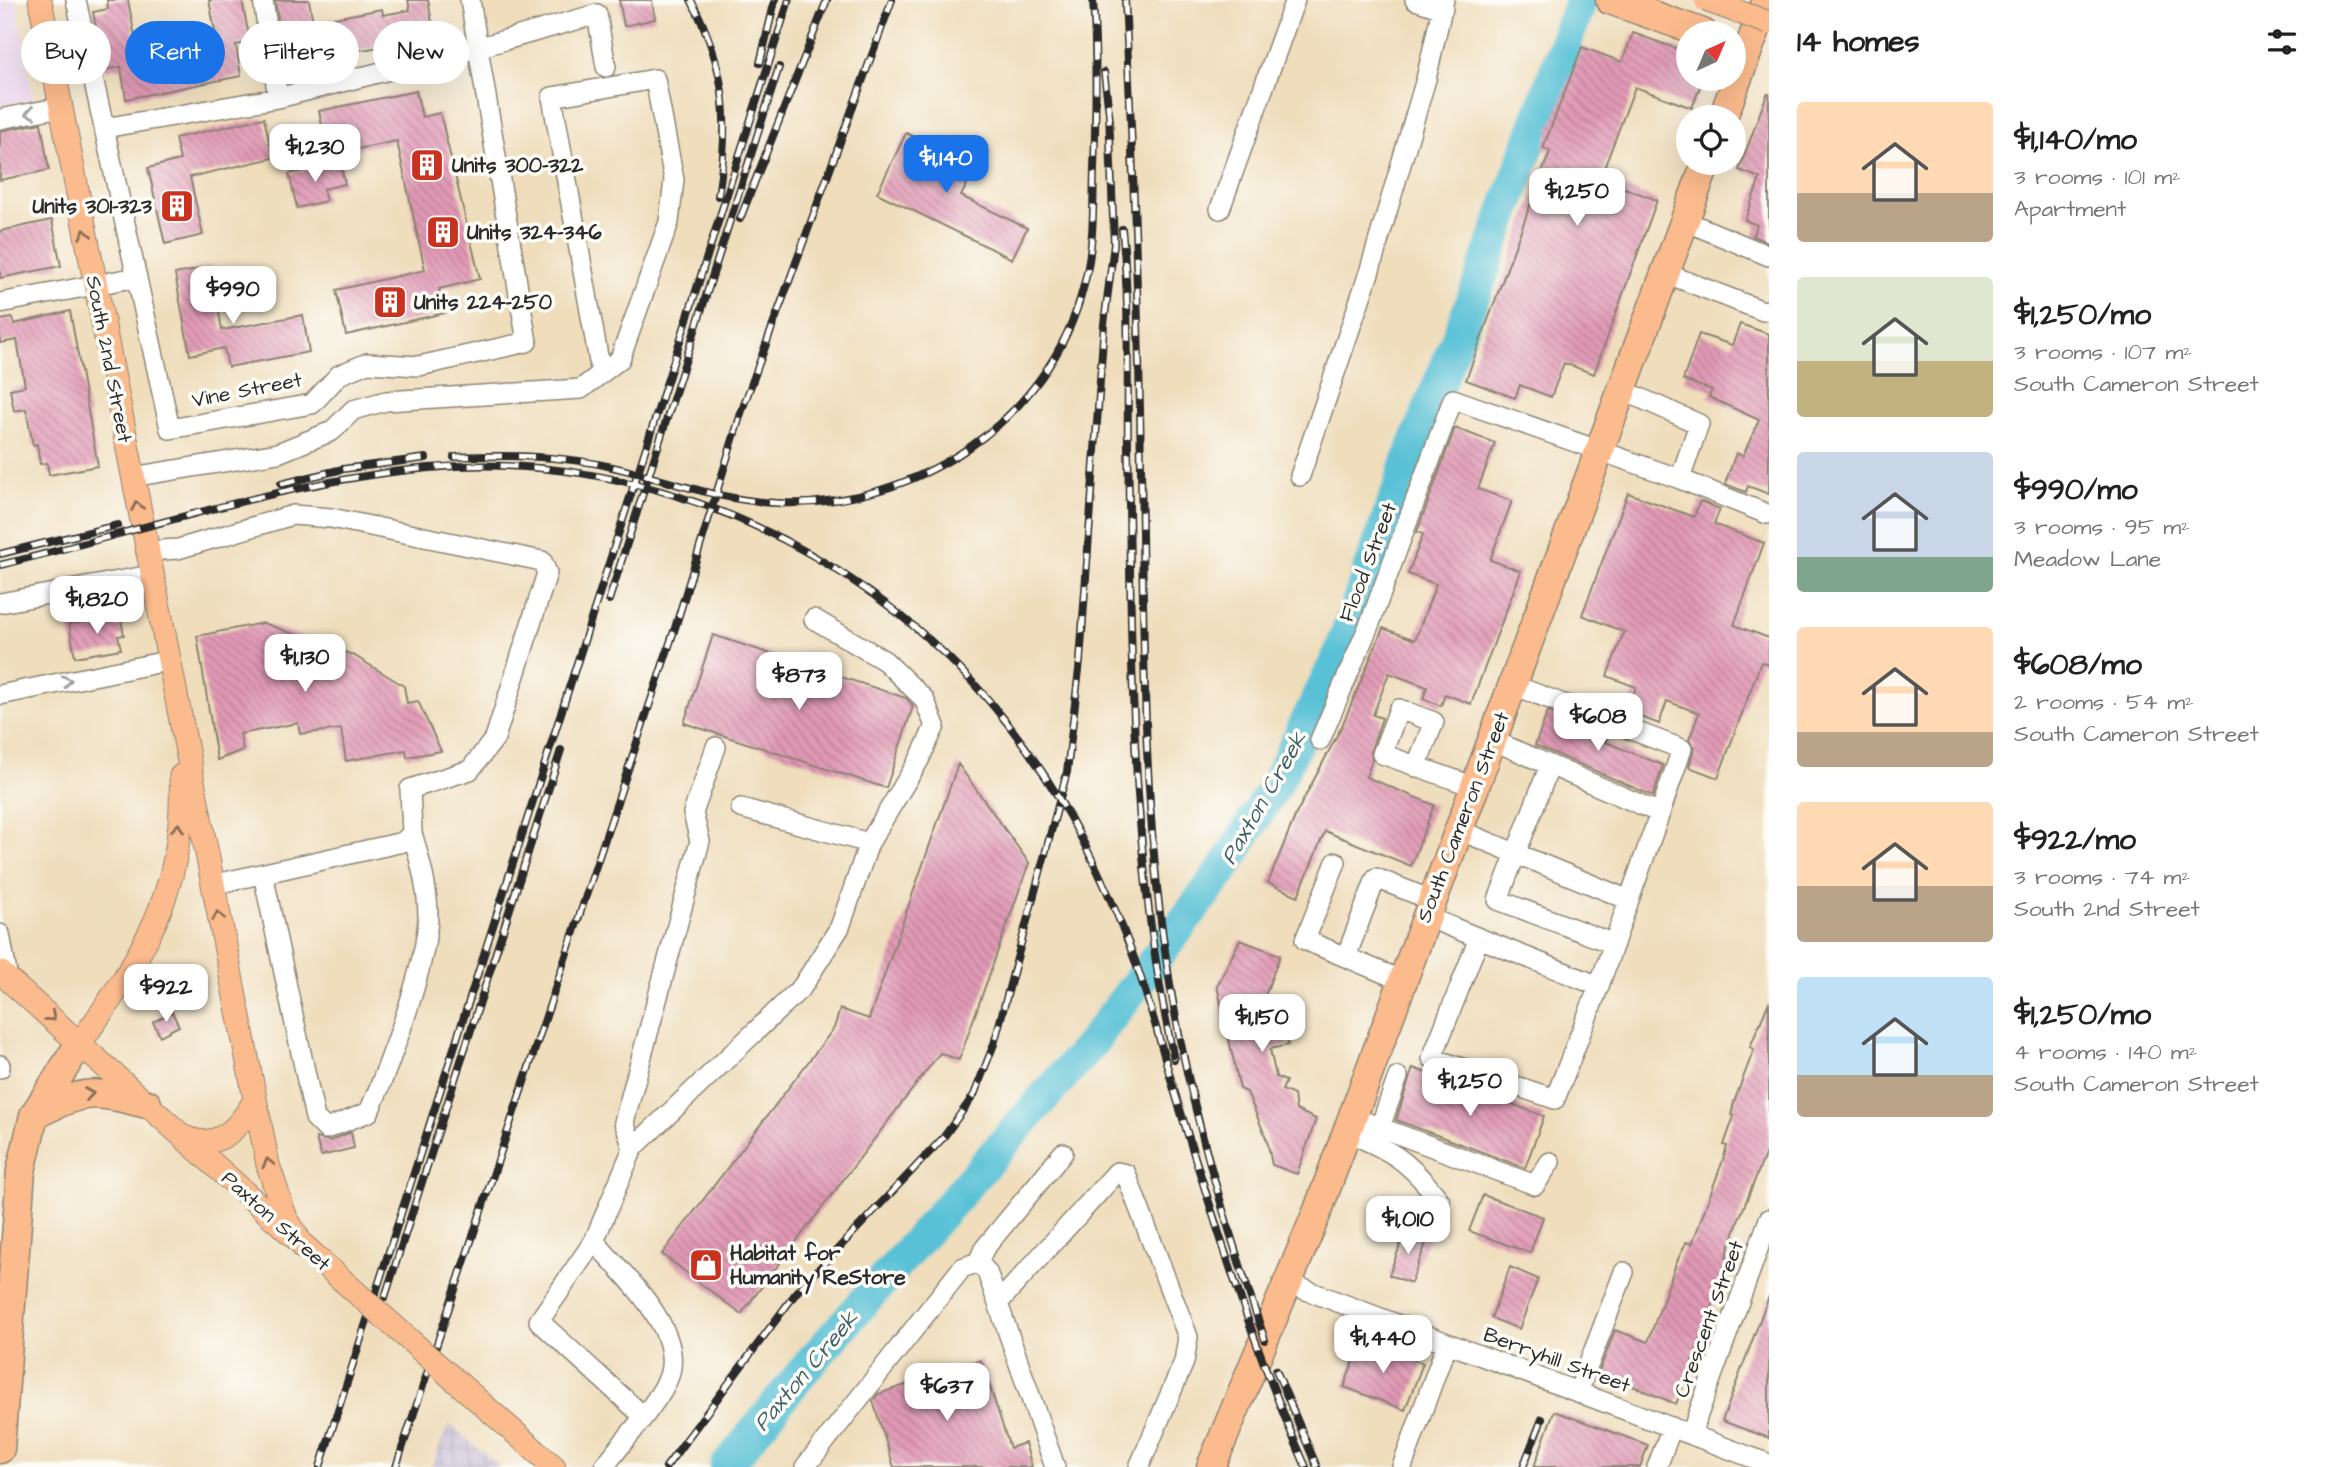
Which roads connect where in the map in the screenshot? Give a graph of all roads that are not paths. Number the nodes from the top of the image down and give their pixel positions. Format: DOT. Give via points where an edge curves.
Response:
graph roads {
  1 [pos="40,0"];
  2 [pos="76,0"];
  3 [pos="263,0"];
  4 [pos="470,0"];
  5 [pos="1295,0"];
  6 [pos="1415,0"];
  7 [pos="1610,0"];
  8 [pos="1706,0"];
  9 [pos="1767,0"];
  10 [pos="1443,4"];
  11 [pos="1676,23"];
  12 [pos="1769,23"];
  13 [pos="1746,38"];
  14 [pos="477,48"];
  15 [pos="606,67"];
  16 [pos="278,98"];
  17 [pos="61,107"];
  18 [pos="0,119"];
  19 [pos="104,128"];
  20 [pos="1702,175"];
  21 [pos="1220,209"];
  22 [pos="1685,221"];
  23 [pos="1769,256"];
  24 [pos="1665,273"];
  25 [pos="137,277"];
  26 [pos="95,285"];
  27 [pos="0,303"];
  28 [pos="1769,310"];
  29 [pos="601,373"];
  30 [pos="1622,390"];
  31 [pos="1599,451"];
  32 [pos="1300,476"];
  33 [pos="132,477"];
  34 [pos="1680,479"];
  35 [pos="1767,514"];
  36 [pos="146,551"];
  37 [pos="151,575"];
  38 [pos="0,603"];
  39 [pos="814,618"];
  40 [pos="167,661"];
  41 [pos="1513,685"];
  42 [pos="0,695"];
  43 [pos="178,717"];
  44 [pos="1320,740"];
  45 [pos="1492,740"];
  46 [pos="716,747"];
  47 [pos="1550,765"];
  48 [pos="1416,767"];
  49 [pos="1475,787"];
  50 [pos="741,808"];
  51 [pos="1660,813"];
  52 [pos="1459,830"];
  53 [pos="412,833"];
  54 [pos="869,843"];
  55 [pos="1514,855"];
  56 [pos="1336,862"];
  57 [pos="263,874"];
  58 [pos="212,885"];
  59 [pos="1629,900"];
  60 [pos="1429,908"];
  61 [pos="0,934"];
  62 [pos="1479,938"];
  63 [pos="1614,944"];
  64 [pos="1346,957"];
  65 [pos="4,976"];
  66 [pos="1403,981"];
  67 [pos="1599,986"];
  68 [pos="80,1043"];
  69 [pos="1398,1077"];
  70 [pos="255,1100"];
  71 [pos="147,1104"];
  72 [pos="34,1115"];
  73 [pos="1349,1124"];
  74 [pos="1380,1127"];
  75 [pos="184,1138"];
  76 [pos="633,1148"];
  77 [pos="1063,1153"];
  78 [pos="1550,1162"];
  79 [pos="1440,1201"];
  80 [pos="1769,1219"];
  81 [pos="594,1241"];
  82 [pos="1765,1241"];
  83 [pos="304,1248"];
  84 [pos="978,1262"];
  85 [pos="1624,1272"];
  86 [pos="1290,1284"];
  87 [pos="998,1303"];
  88 [pos="1447,1343"];
  89 [pos="1578,1392"];
  90 [pos="642,1415"];
  91 [pos="1672,1427"];
  92 [pos="1691,1434"];
  93 [pos="0,1448"];
  94 [pos="1769,1464"];
  95 [pos="554,1467"];
  96 [pos="604,1467"];
  97 [pos="805,1467"];
  98 [pos="1055,1467"];
  99 [pos="1139,1467"];
  100 [pos="1211,1467"];
  101 [pos="1402,1467"];
  102 [pos="1657,1467"];
  1 -- 17 [label="main road, South 2nd Street"];
  2 -- 19 [label="street"];
  3 -- 16 [label="street"];
  4 -- 14 [label="street"];
  5 -- 21 [label="street"];
  6 -- 10 [label="street"];
  7 -- 11 [label="highway"];
  8 -- 12 [label="main road, bridge"];
  9 -- 13 [label="highway"];
  10 -- 32 [label="street" via="1370,273"];
  14 -- 15 [label="street" via="597,14"];
  14 -- 16 [label="street"];
  14 -- 25 [label="street, Vine Street" via="527,342 419,366 367,363 339,375 312,404 170,429"];
  16 -- 19 [label="street"];
  17 -- 18 [label="street, one-way"];
  26 -- 17 [label="main road, South 2nd Street, one-way"];
  19 -- 25 [label="street"];
  20 -- 22 [label="highway, South Cameron Street"];
  22 -- 23 [label="street"];
  22 -- 24 [label="highway, South Cameron Street"];
  24 -- 28 [label="street"];
  24 -- 30 [label="highway, South Cameron Street"];
  25 -- 26 [label="street"];
  26 -- 27 [label="street"];
  26 -- 33 [label="main road, South 2nd Street"];
  29 -- 29 [label="street" via="620,359 669,222 674,180 655,79 552,97"];
  29 -- 33 [label="street" via="581,389 386,401 353,411 332,431 278,453"];
  30 -- 31 [label="highway, South Cameron Street"];
  30 -- 34 [label="street" via="1699,424"];
  31 -- 34 [label="street"];
  31 -- 41 [label="highway, South Cameron Street"];
  31 -- 44 [label="street, Flood Street" via="1453,398 1370,623"];
  36 -- 33 [label="main road, South 2nd Street, one-way"];
  34 -- 35 [label="street"];
  36 -- 37 [label="main road, South 2nd Street"];
  36 -- 53 [label="street" via="177,549 293,515 331,518 542,561 547,573 495,738 470,770 410,789"];
  37 -- 38 [label="street"];
  37 -- 40 [label="main road, South 2nd Street"];
  39 -- 54 [label="street" via="885,661 924,699 935,726"];
  42 -- 40 [label="street, one-way"];
  40 -- 43 [label="main road, South 2nd Street"];
  41 -- 45 [label="highway, South Cameron Street"];
  41 -- 51 [label="street" via="1682,749"];
  43 -- 58 [label="main road, South 2nd Street"];
  68 -- 43 [label="main road, South 2nd Street, one-way" via="144,947 171,881 181,797"];
  45 -- 47 [label="street"];
  45 -- 49 [label="highway, South Cameron Street"];
  46 -- 76 [label="street" via="693,813 700,841 624,1122"];
  47 -- 51 [label="street"];
  47 -- 55 [label="street"];
  48 -- 49 [label="street"];
  49 -- 52 [label="highway, South Cameron Street"];
  50 -- 54 [label="street"];
  51 -- 59 [label="street"];
  52 -- 55 [label="street"];
  52 -- 60 [label="highway, South Cameron Street"];
  53 -- 57 [label="street" via="402,842"];
  53 -- 57 [label="street" via="423,870 428,918 417,973 369,1112 326,1129 315,1118"];
  54 -- 76 [label="street" via="840,927 802,987"];
  55 -- 59 [label="street"];
  55 -- 63 [label="street" via="1498,900"];
  56 -- 64 [label="street" via="1305,940"];
  57 -- 58 [label="street"];
  70 -- 58 [label="main road, South 2nd Street, one-way"];
  59 -- 63 [label="street"];
  60 -- 62 [label="street"];
  60 -- 64 [label="street" via="1376,878"];
  60 -- 66 [label="highway, South Cameron Street"];
  61 -- 65 [label="street"];
  62 -- 67 [label="street"];
  62 -- 67 [label="street" via="1432,1058 1555,1099"];
  63 -- 67 [label="street"];
  64 -- 66 [label="street"];
  65 -- 68 [label="main road, Paxton Street, one-way"];
  66 -- 73 [label="highway, South Cameron Street"];
  68 -- 71 [label="main road, Paxton Street"];
  68 -- 72 [label="highway"];
  69 -- 74 [label="street"];
  70 -- 75 [label="main road" via="238,1126 221,1139 203,1143"];
  83 -- 70 [label="main road, South 2nd Street, one-way" via="277,1195"];
  72 -- 71 [label="highway, one-way" via="69,1098 102,1092"];
  71 -- 75 [label="main road, Paxton Street"];
  72 -- 93 [label="highway" via="15,1218"];
  73 -- 74 [label="street"];
  73 -- 79 [label="street" via="1417,1171"];
  73 -- 86 [label="highway, South Cameron Street"];
  74 -- 78 [label="street" via="1535,1185"];
  75 -- 83 [label="main road, Paxton Street"];
  76 -- 81 [label="street"];
  77 -- 84 [label="street"];
  80 -- 82 [label="street, Crescent Street"];
  81 -- 90 [label="street" via="664,1325 672,1358 666,1384"];
  81 -- 90 [label="street" via="539,1321"];
  82 -- 92 [label="street, Crescent Street"];
  83 -- 95 [label="main road, Paxton Street, bridge"];
  84 -- 87 [label="street" via="987,1272"];
  84 -- 97 [label="street" via="962,1268"];
  85 -- 89 [label="street"];
  86 -- 88 [label="street, Berryhill Street"];
  86 -- 100 [label="highway, South Cameron Street"];
  87 -- 98 [label="street"];
  87 -- 99 [label="street" via="1117,1172 1126,1174 1188,1337 1184,1362"];
  88 -- 89 [label="street, Berryhill Street"];
  88 -- 101 [label="street"];
  89 -- 91 [label="street, Berryhill Street"];
  90 -- 96 [label="street"];
  91 -- 92 [label="street, Berryhill Street"];
  91 -- 102 [label="street, Crescent Street"];
  92 -- 94 [label="street, Berryhill Street"];
}
